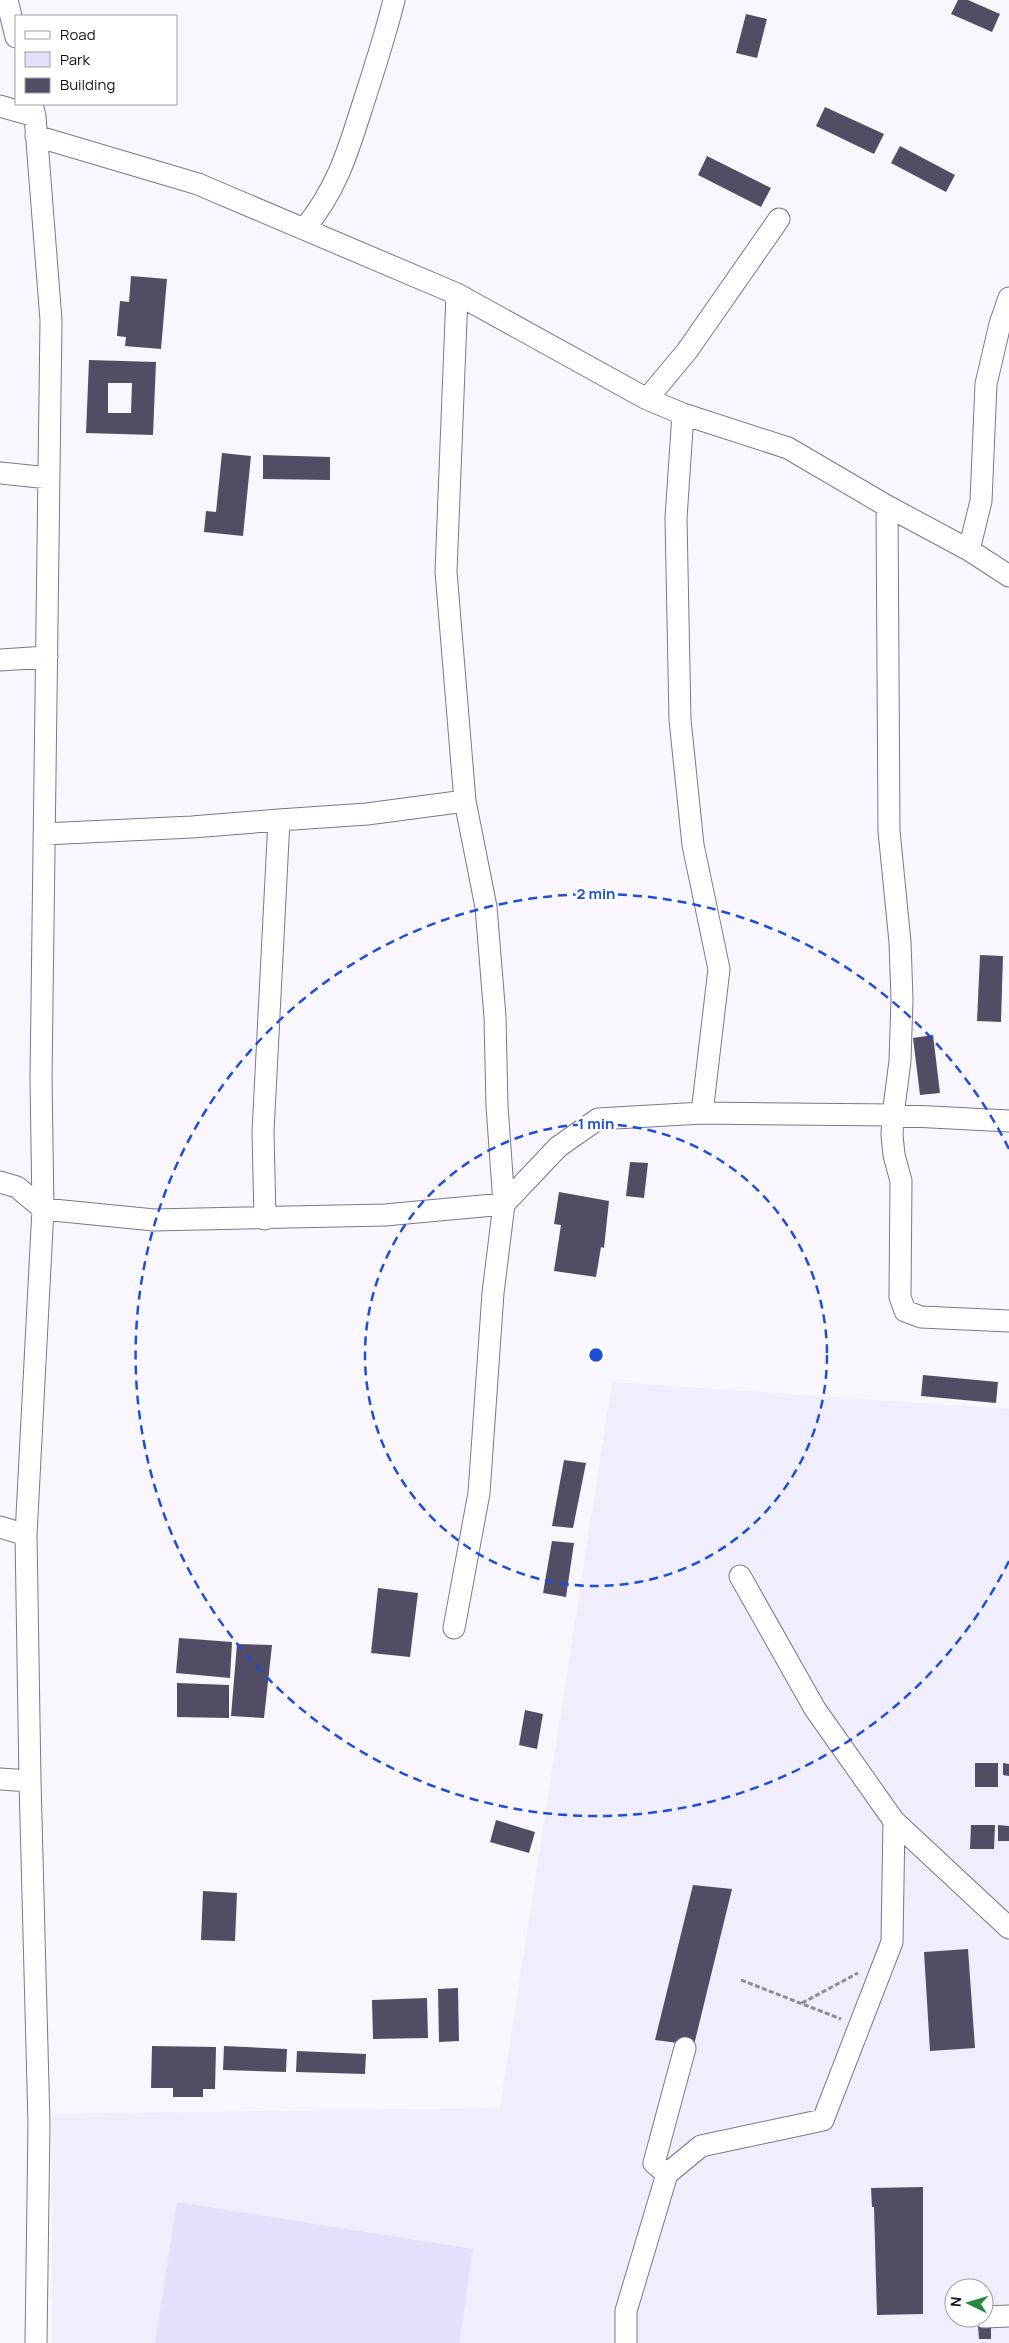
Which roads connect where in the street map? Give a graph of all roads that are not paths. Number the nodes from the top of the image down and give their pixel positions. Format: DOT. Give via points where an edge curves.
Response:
graph roads {
  1 [pos="7,0"];
  2 [pos="394,0"];
  3 [pos="15,33"];
  4 [pos="0,106"];
  5 [pos="34,119"];
  6 [pos="779,220"];
  7 [pos="304,229"];
  8 [pos="457,294"];
  9 [pos="1009,298"];
  10 [pos="647,399"];
  11 [pos="683,414"];
  12 [pos="0,473"];
  13 [pos="49,478"];
  14 [pos="887,506"];
  15 [pos="969,550"];
  16 [pos="1009,576"];
  17 [pos="47,657"];
  18 [pos="0,660"];
  19 [pos="465,801"];
  20 [pos="279,820"];
  21 [pos="44,834"];
  22 [pos="702,1113"];
  23 [pos="892,1115"];
  24 [pos="1009,1121"];
  25 [pos="0,1182"];
  26 [pos="504,1204"];
  27 [pos="43,1209"];
  28 [pos="265,1219"];
  29 [pos="1009,1321"];
  30 [pos="0,1527"];
  31 [pos="26,1535"];
  32 [pos="740,1576"];
  33 [pos="454,1628"];
  34 [pos="0,1779"];
  35 [pos="30,1781"];
  36 [pos="894,1821"];
  37 [pos="1009,1928"];
  38 [pos="685,2048"];
  39 [pos="667,2174"];
  40 [pos="1009,2316"];
  41 [pos="994,2317"];
  42 [pos="36,2343"];
  43 [pos="626,2343"];
  1 -- 3 [label="street"];
  2 -- 7 [label="street" via="381,51 341,172 320,210"];
  4 -- 5 [label="street"];
  5 -- 7 [label="street"];
  5 -- 13 [label="street" via="51,320"];
  6 -- 10 [label="street" via="687,351"];
  7 -- 8 [label="street"];
  8 -- 10 [label="street"];
  8 -- 19 [label="street" via="446,572"];
  9 -- 15 [label="street" via="986,384 981,501"];
  10 -- 11 [label="street"];
  11 -- 14 [label="street" via="788,448"];
  11 -- 22 [label="street" via="676,518 680,720 693,845 719,969"];
  12 -- 13 [label="street"];
  13 -- 17 [label="street"];
  14 -- 15 [label="street"];
  14 -- 23 [label="street" via="889,831 902,999 900,1061"];
  15 -- 16 [label="street"];
  17 -- 18 [label="street"];
  17 -- 21 [label="street"];
  19 -- 20 [label="street" via="367,814"];
  19 -- 26 [label="street" via="486,907"];
  20 -- 21 [label="street"];
  20 -- 28 [label="street" via="263,1132"];
  21 -- 27 [label="street"];
  22 -- 23 [label="street"];
  22 -- 26 [label="street" via="598,1119 558,1147"];
  23 -- 24 [label="street"];
  23 -- 29 [label="street" via="894,1155 902,1181 900,1297 905,1311 920,1318"];
  25 -- 27 [label="street" via="16,1187"];
  26 -- 28 [label="street" via="385,1215"];
  26 -- 33 [label="street" via="479,1493"];
  27 -- 28 [label="street" via="154,1220"];
  27 -- 31 [label="street"];
  30 -- 31 [label="street"];
  31 -- 35 [label="street"];
  32 -- 36 [label="street" via="815,1709"];
  34 -- 35 [label="street"];
  35 -- 42 [label="street" via="39,2124"];
  36 -- 37 [label="street"];
  36 -- 39 [label="street" via="892,1942 823,2120 701,2146"];
  38 -- 39 [label="street" via="654,2164"];
  39 -- 43 [label="street" via="626,2311"];
  40 -- 41 [label="street"];
}
